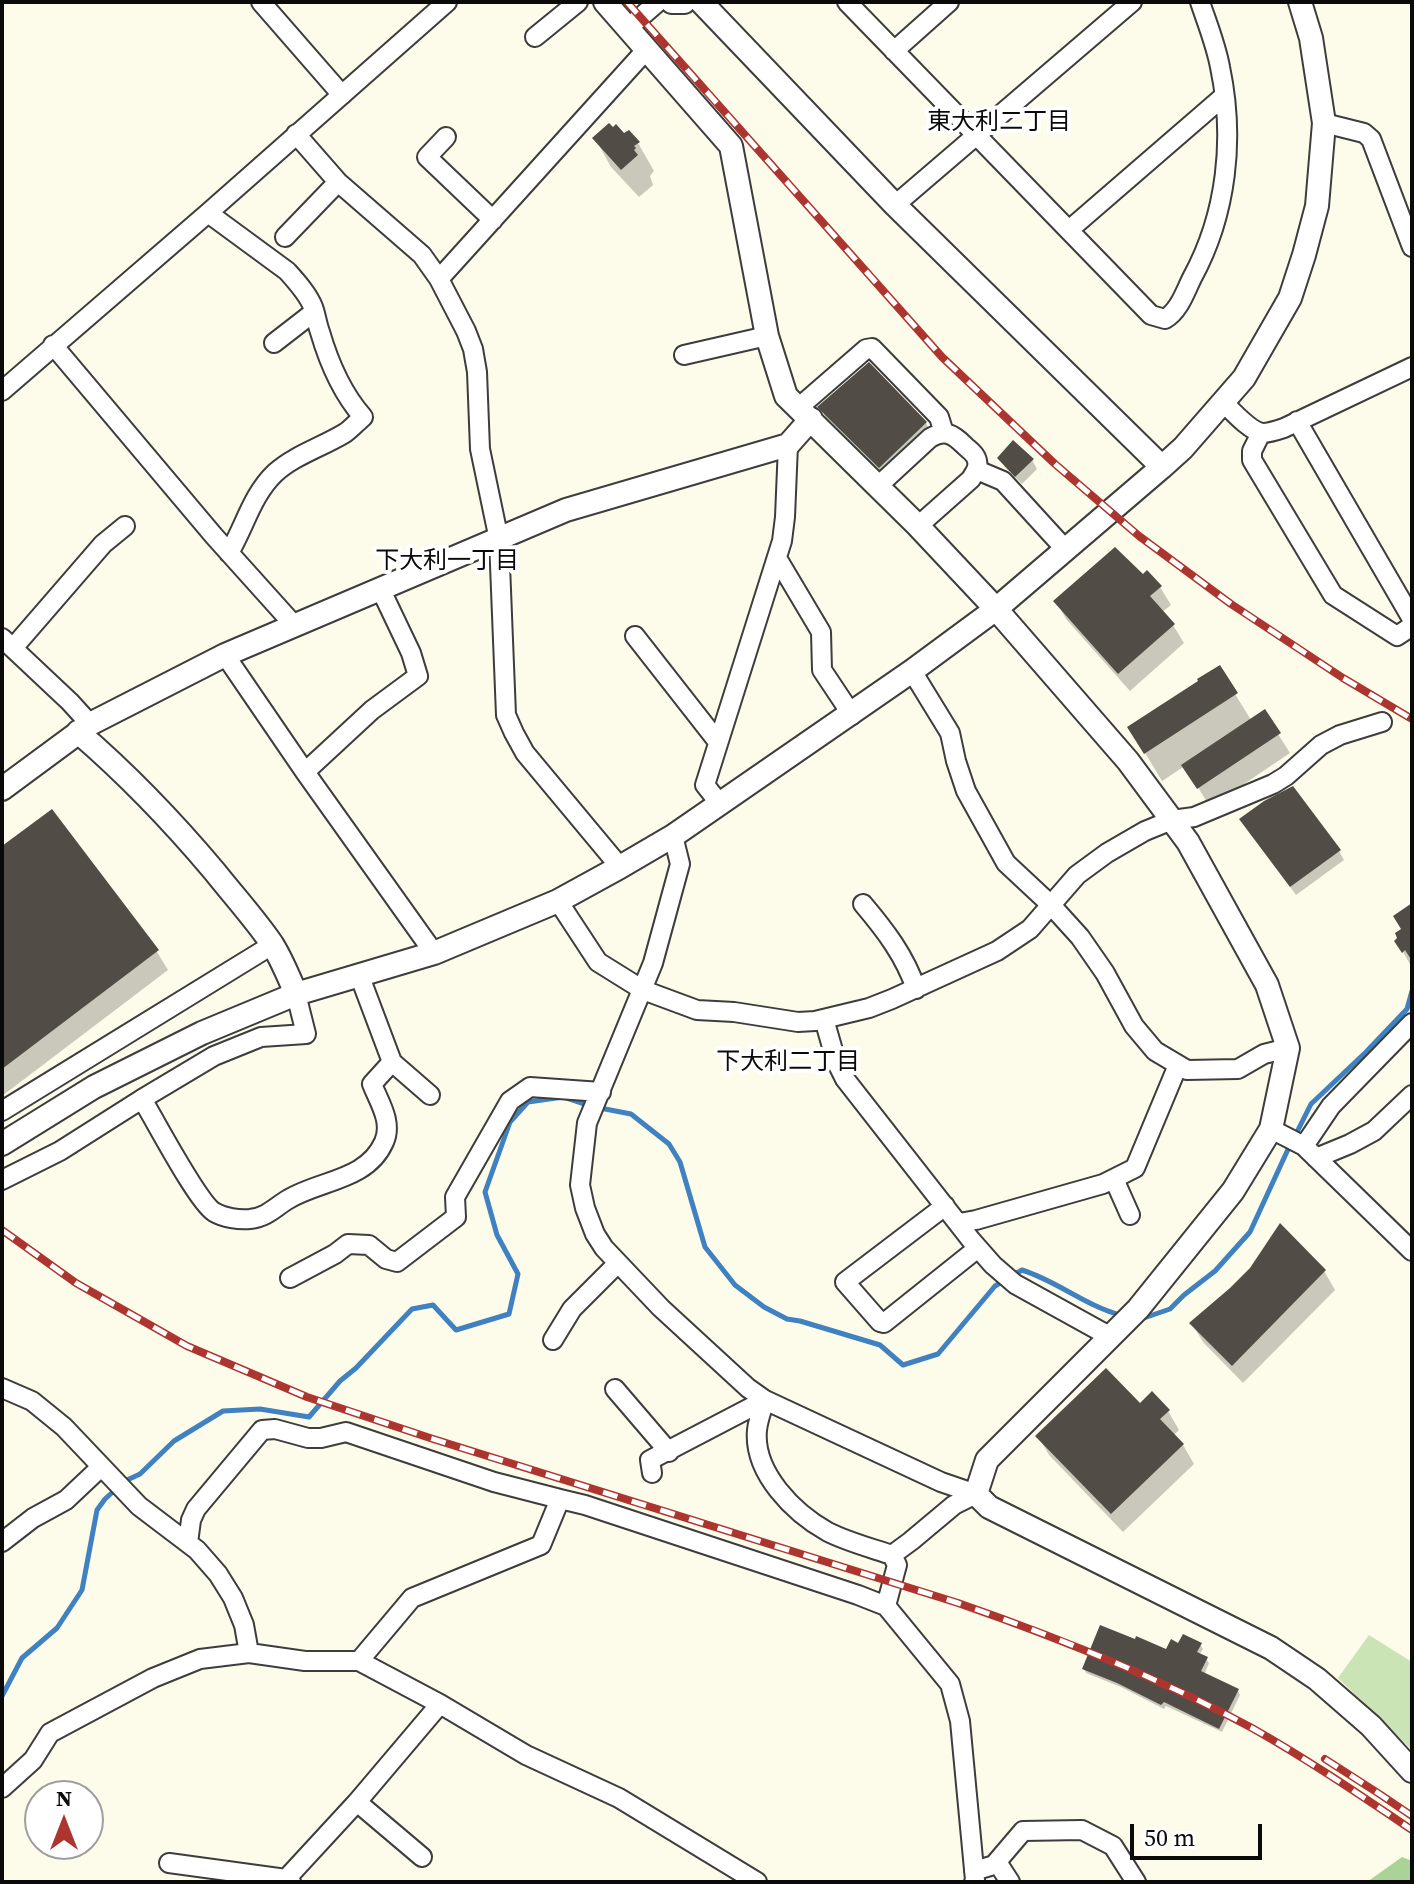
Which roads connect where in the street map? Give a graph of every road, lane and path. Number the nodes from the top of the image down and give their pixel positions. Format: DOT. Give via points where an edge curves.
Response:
graph roads {
  1 [pos="261,2"];
  2 [pos="447,2"];
  3 [pos="578,2"];
  4 [pos="639,2"];
  5 [pos="658,2"];
  6 [pos="672,2"];
  7 [pos="684,2"];
  8 [pos="701,2"];
  9 [pos="847,2"];
  10 [pos="949,2"];
  11 [pos="1132,2"];
  12 [pos="1200,2"];
  13 [pos="1300,2"];
  14 [pos="617,16"];
  15 [pos="535,37"];
  16 [pos="647,49"];
  17 [pos="894,51"];
  18 [pos="342,95"];
  19 [pos="1224,96"];
  20 [pos="1324,123"];
  21 [pos="296,134"];
  22 [pos="976,135"];
  23 [pos="446,137"];
  24 [pos="338,182"];
  25 [pos="895,205"];
  26 [pos="208,213"];
  27 [pos="493,220"];
  28 [pos="1069,230"];
  29 [pos="285,237"];
  30 [pos="1412,247"];
  31 [pos="439,279"];
  32 [pos="314,312"];
  33 [pos="767,336"];
  34 [pos="274,343"];
  35 [pos="53,345"];
  36 [pos="684,355"];
  37 [pos="1412,367"];
  38 [pos="2,391"];
  39 [pos="1224,403"];
  40 [pos="804,414"];
  41 [pos="1297,421"];
  42 [pos="944,433"];
  43 [pos="1261,433"];
  44 [pos="788,445"];
  45 [pos="1162,467"];
  46 [pos="977,470"];
  47 [pos="878,486"];
  48 [pos="125,526"];
  49 [pos="918,526"];
  50 [pos="499,540"];
  51 [pos="1066,550"];
  52 [pos="229,553"];
  53 [pos="777,558"];
  54 [pos="380,588"];
  55 [pos="996,609"];
  56 [pos="1412,619"];
  57 [pos="294,625"];
  58 [pos="1412,626"];
  59 [pos="635,636"];
  60 [pos="8,643"];
  61 [pos="225,655"];
  62 [pos="912,671"];
  63 [pos="852,715"];
  64 [pos="1382,722"];
  65 [pos="84,728"];
  66 [pos="718,742"];
  67 [pos="305,772"];
  68 [pos="2,789"];
  69 [pos="720,804"];
  70 [pos="1172,820"];
  71 [pos="673,836"];
  72 [pos="620,867"];
  73 [pos="558,901"];
  74 [pos="863,904"];
  75 [pos="1051,905"];
  76 [pos="272,945"];
  77 [pos="434,953"];
  78 [pos="360,977"];
  79 [pos="916,989"];
  80 [pos="643,990"];
  81 [pos="296,994"];
  82 [pos="824,1019"];
  83 [pos="1412,1023"];
  84 [pos="1288,1048"];
  85 [pos="392,1062"];
  86 [pos="1178,1065"];
  87 [pos="601,1092"];
  88 [pos="430,1095"];
  89 [pos="1412,1095"];
  90 [pos="142,1099"];
  91 [pos="2,1111"];
  92 [pos="1271,1129"];
  93 [pos="2,1144"];
  94 [pos="1310,1152"];
  95 [pos="1114,1179"];
  96 [pos="2,1180"];
  97 [pos="945,1206"];
  98 [pos="1130,1215"];
  99 [pos="959,1223"];
  100 [pos="978,1248"];
  101 [pos="1412,1251"];
  102 [pos="618,1263"];
  103 [pos="290,1278"];
  104 [pos="1112,1334"];
  105 [pos="553,1340"];
  106 [pos="2,1388"];
  107 [pos="615,1389"];
  108 [pos="765,1400"];
  109 [pos="669,1452"];
  110 [pos="101,1467"];
  111 [pos="652,1473"];
  112 [pos="976,1494"];
  113 [pos="560,1499"];
  114 [pos="2,1542"];
  115 [pos="188,1543"];
  116 [pos="892,1555"];
  117 [pos="886,1606"];
  118 [pos="249,1653"];
  119 [pos="359,1661"];
  120 [pos="440,1704"];
  121 [pos="1412,1771"];
  122 [pos="2,1788"];
  123 [pos="357,1802"];
  124 [pos="422,1857"];
  125 [pos="997,1862"];
  126 [pos="169,1863"];
  127 [pos="974,1877"];
  128 [pos="288,1880"];
  129 [pos="757,1882"];
  130 [pos="1010,1882"];
  131 [pos="1136,1882"];
  1 -- 18 [label="street"];
  2 -- 18 [label="street"];
  3 -- 15 [label="street"];
  4 -- 14 [label="street"];
  5 -- 14 [label="street"];
  6 -- 7 [label="street"];
  8 -- 25 [label="street"];
  9 -- 17 [label="street"];
  10 -- 17 [label="street"];
  11 -- 22 [label="street"];
  12 -- 19 [label="street"];
  13 -- 20 [label="street"];
  14 -- 16 [label="street"];
  16 -- 27 [label="street"];
  16 -- 33 [label="street" via="731,146"];
  17 -- 22 [label="street"];
  18 -- 21 [label="street"];
  19 -- 28 [label="street"];
  19 -- 28 [label="street" via="1228,148 1223,194 1201,261 1171,315 1151,315"];
  20 -- 30 [label="street" via="1371,139"];
  20 -- 39 [label="street" via="1317,206 1290,298"];
  21 -- 24 [label="street"];
  21 -- 26 [label="street"];
  22 -- 25 [label="street"];
  22 -- 28 [label="street"];
  23 -- 27 [label="street" via="427,157"];
  24 -- 29 [label="street"];
  24 -- 31 [label="street" via="422,255"];
  25 -- 45 [label="street"];
  26 -- 32 [label="street" via="287,271"];
  26 -- 35 [label="street"];
  27 -- 31 [label="street"];
  31 -- 50 [label="street" via="473,349 480,449"];
  32 -- 34 [label="street"];
  32 -- 52 [label="street" via="336,375 363,417 274,475 255,496"];
  33 -- 36 [label="street"];
  33 -- 40 [label="street" via="786,396"];
  35 -- 38 [label="street"];
  35 -- 52 [label="street"];
  37 -- 41 [label="street"];
  39 -- 43 [label="street"];
  39 -- 45 [label="street"];
  40 -- 42 [label="street" via="872,348 939,417"];
  40 -- 44 [label="street"];
  40 -- 47 [label="street"];
  41 -- 43 [label="street"];
  41 -- 56 [label="street"];
  42 -- 46 [label="street" via="954,435 976,456"];
  42 -- 47 [label="street" via="930,438"];
  43 -- 58 [label="street" via="1252,460 1333,595 1397,636"];
  44 -- 50 [label="street" via="566,510"];
  44 -- 53 [label="street"];
  45 -- 51 [label="street"];
  46 -- 49 [label="street"];
  46 -- 51 [label="street" via="1003,481"];
  47 -- 49 [label="street"];
  48 -- 60 [label="street"];
  49 -- 55 [label="street"];
  50 -- 54 [label="street"];
  50 -- 72 [label="street" via="506,715 525,753"];
  51 -- 55 [label="street"];
  52 -- 57 [label="street"];
  53 -- 63 [label="street" via="821,632 822,670"];
  53 -- 66 [label="street"];
  54 -- 57 [label="street"];
  54 -- 67 [label="street" via="418,676"];
  55 -- 62 [label="street"];
  55 -- 70 [label="street" via="1128,761"];
  57 -- 61 [label="street"];
  59 -- 66 [label="street"];
  60 -- 65 [label="street" via="70,702"];
  61 -- 65 [label="street"];
  61 -- 67 [label="street"];
  62 -- 63 [label="street"];
  62 -- 75 [label="street" via="950,733 966,791 1006,863"];
  63 -- 69 [label="street"];
  64 -- 70 [label="street" via="1321,745 1273,784 1194,817"];
  65 -- 68 [label="street"];
  65 -- 76 [label="street" via="196,850"];
  66 -- 69 [label="street" via="705,785"];
  67 -- 77 [label="street"];
  69 -- 71 [label="street"];
  70 -- 75 [label="street" via="1107,853 1077,875"];
  70 -- 84 [label="street" via="1267,985"];
  71 -- 72 [label="street"];
  71 -- 80 [label="street" via="680,864"];
  72 -- 73 [label="street"];
  73 -- 77 [label="street"];
  73 -- 80 [label="street" via="598,962"];
  74 -- 79 [label="street" via="896,947"];
  75 -- 79 [label="street" via="1030,929 997,951"];
  75 -- 86 [label="street" via="1097,961 1134,1026 1155,1051"];
  76 -- 81 [label="street"];
  76 -- 91 [label="street"];
  77 -- 78 [label="street"];
  78 -- 81 [label="street"];
  78 -- 85 [label="street"];
  79 -- 82 [label="street"];
  80 -- 82 [label="street" via="697,1010 798,1022"];
  80 -- 87 [label="street"];
  81 -- 90 [label="street" via="306,1034 261,1037 214,1056"];
  81 -- 93 [label="street" via="94,1087"];
  82 -- 97 [label="street" via="845,1079"];
  83 -- 94 [label="street" via="1331,1106"];
  84 -- 86 [label="street" via="1238,1069 1187,1070"];
  84 -- 92 [label="street"];
  85 -- 88 [label="street"];
  85 -- 90 [label="street" via="372,1084 388,1129 376,1155 358,1172 251,1219 213,1211"];
  86 -- 95 [label="street" via="1135,1168"];
  87 -- 102 [label="street" via="587,1123 580,1185 595,1234"];
  87 -- 103 [label="street" via="530,1087 510,1101 455,1197 456,1217 397,1262 369,1245 348,1244"];
  89 -- 94 [label="street" via="1374,1131 1350,1144"];
  90 -- 96 [label="street"];
  92 -- 94 [label="street"];
  92 -- 104 [label="street" via="1233,1191"];
  94 -- 101 [label="street"];
  95 -- 98 [label="street"];
  95 -- 99 [label="street"];
  97 -- 99 [label="street"];
  97 -- 100 [label="street" via="845,1282 884,1323"];
  99 -- 100 [label="street"];
  100 -- 104 [label="street" via="1015,1284"];
  102 -- 105 [label="street" via="572,1309"];
  102 -- 108 [label="street"];
  104 -- 112 [label="street" via="987,1460"];
  106 -- 110 [label="street" via="32,1401"];
  107 -- 109 [label="street"];
  108 -- 109 [label="street"];
  108 -- 112 [label="street"];
  108 -- 116 [label="street" via="757,1431 759,1448 764,1468 785,1498 829,1532"];
  109 -- 111 [label="street" via="650,1460"];
  110 -- 114 [label="street" via="66,1500"];
  110 -- 115 [label="street" via="139,1506"];
  112 -- 116 [label="street" via="954,1505"];
  112 -- 121 [label="street" via="989,1507 1271,1648 1328,1688"];
  113 -- 115 [label="street" via="346,1432 308,1438 262,1430 196,1509"];
  113 -- 117 [label="street"];
  113 -- 119 [label="street" via="541,1545 412,1598"];
  115 -- 118 [label="street" via="233,1598"];
  116 -- 117 [label="street" via="897,1565"];
  117 -- 127 [label="street" via="950,1684 960,1721"];
  118 -- 119 [label="street"];
  118 -- 122 [label="street" via="200,1659 50,1733 33,1760"];
  119 -- 120 [label="street"];
  120 -- 123 [label="street"];
  120 -- 129 [label="street" via="526,1755 619,1798"];
  123 -- 124 [label="street"];
  123 -- 128 [label="street"];
  125 -- 127 [label="street"];
  125 -- 130 [label="street"];
  125 -- 131 [label="street" via="1023,1831 1082,1830 1113,1846"];
  126 -- 128 [label="street"];
}
